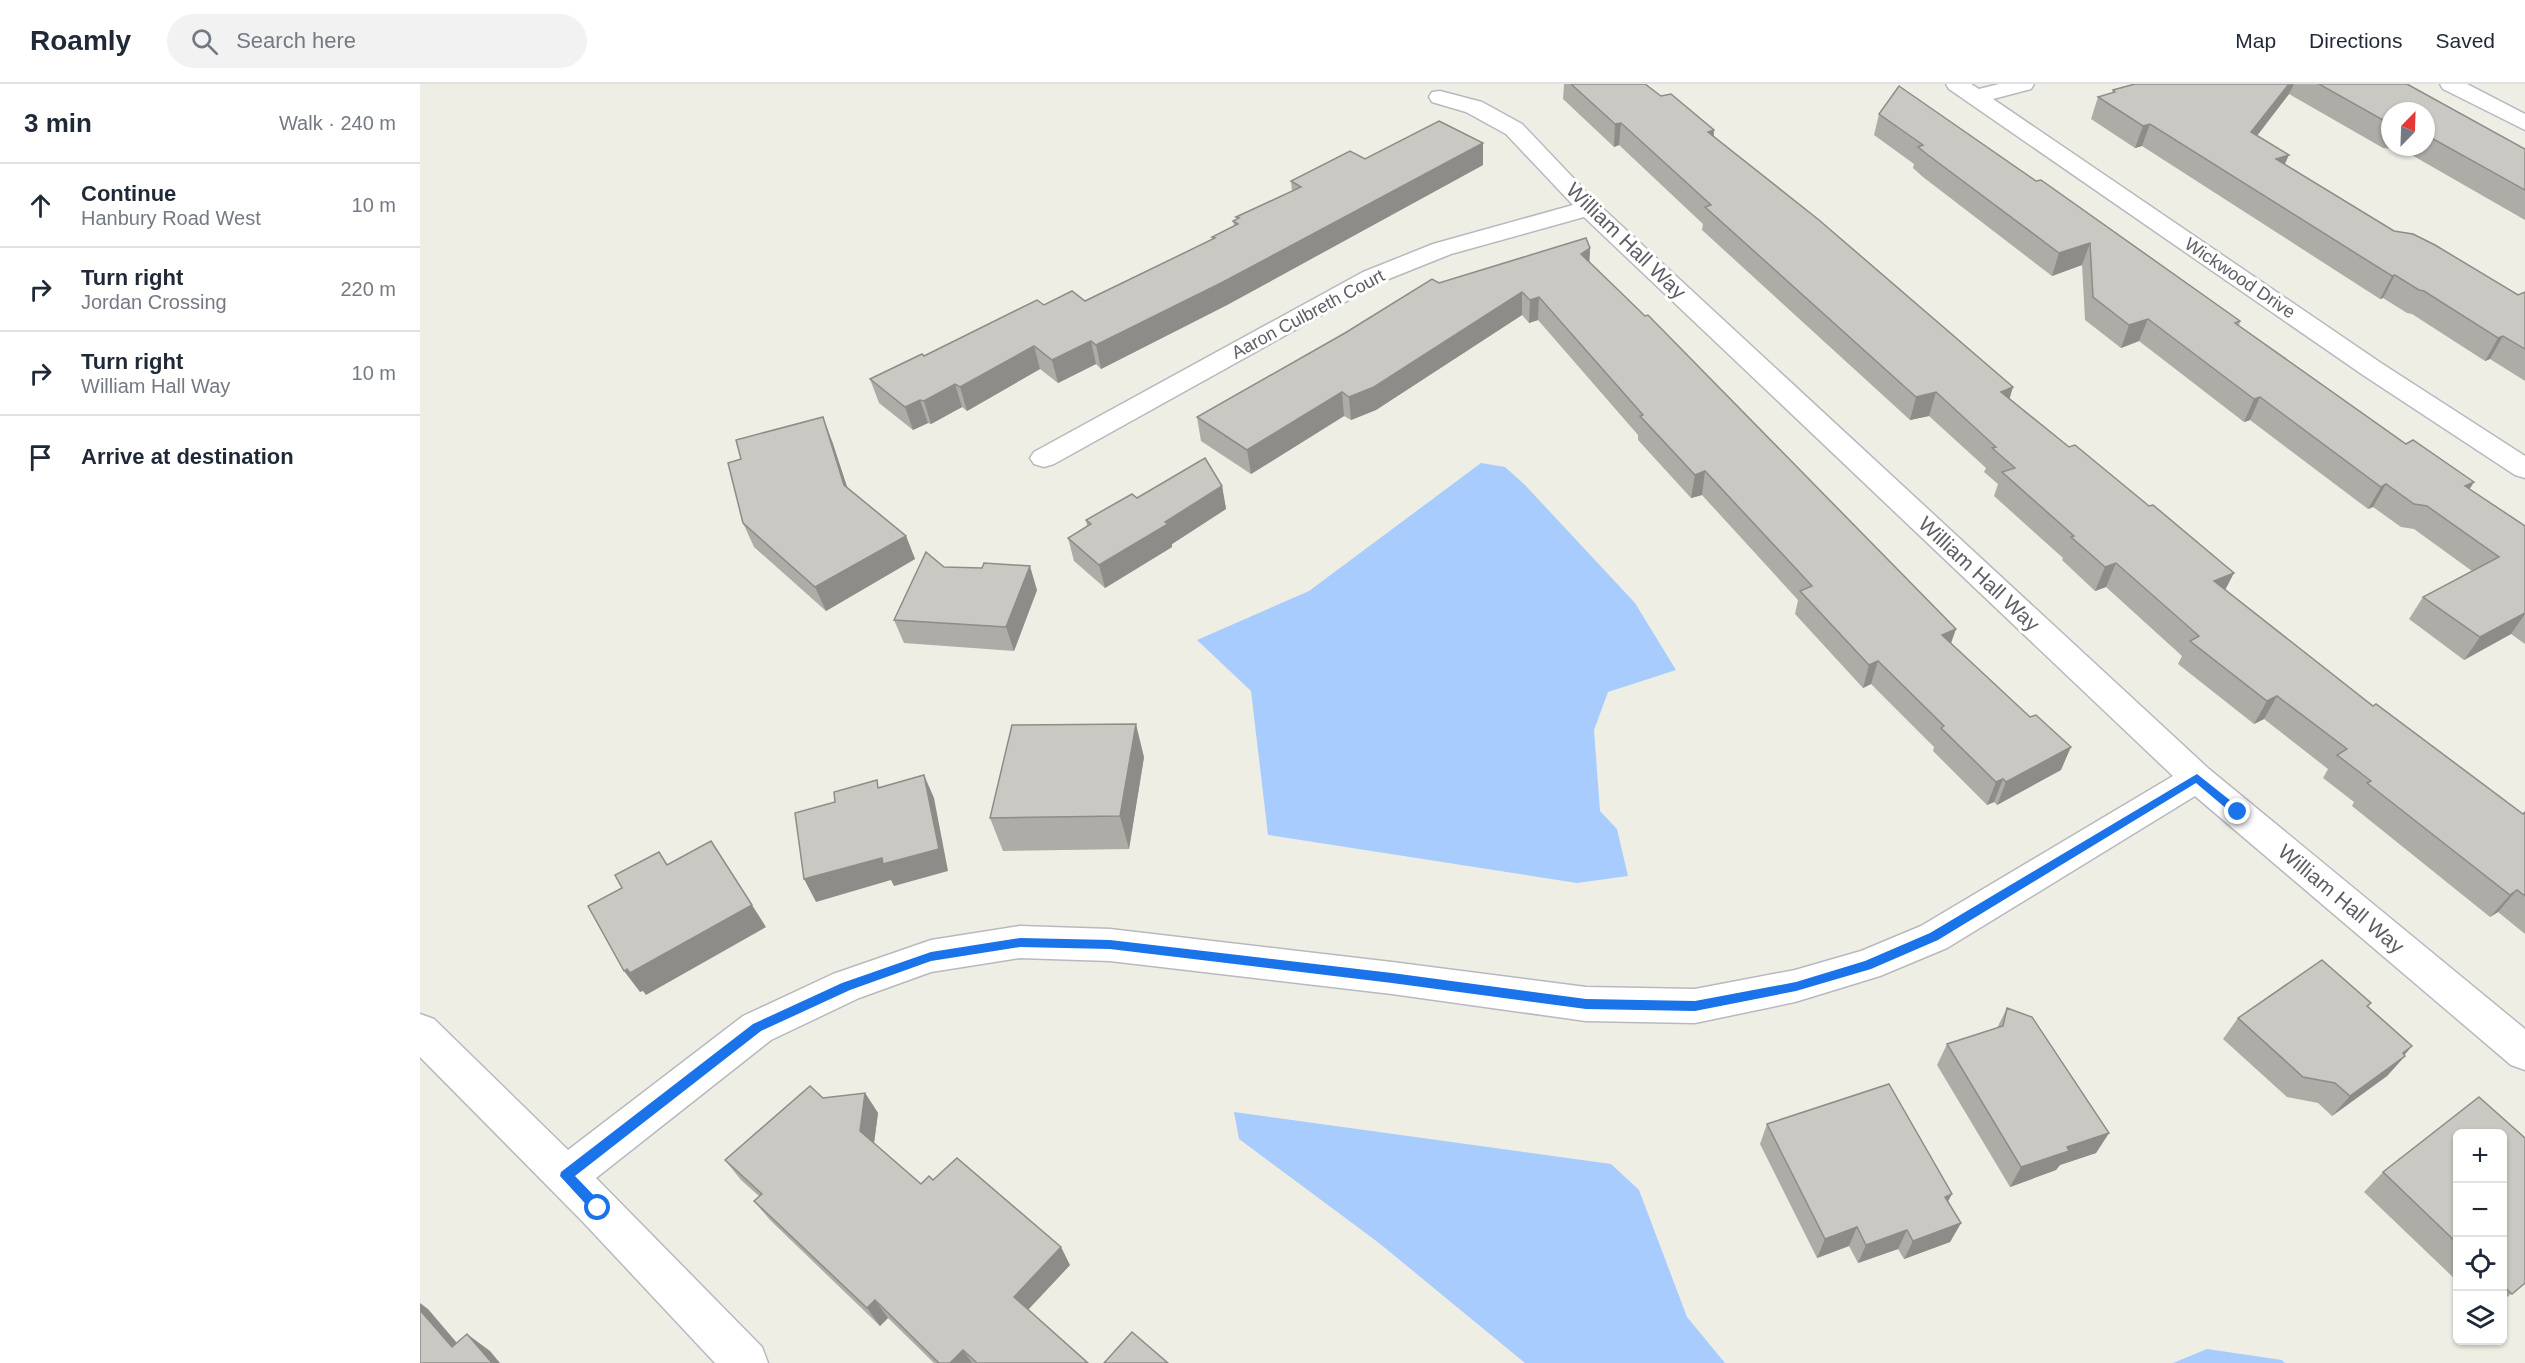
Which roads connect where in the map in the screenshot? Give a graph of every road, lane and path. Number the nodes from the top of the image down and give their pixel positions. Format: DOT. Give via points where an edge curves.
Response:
graph roads {
  1 [pos="2023,84"];
  2 [pos="2451,84"];
  3 [pos="1967,91"];
  4 [pos="1440,97"];
  5 [pos="2525,123"];
  6 [pos="1589,208"];
  7 [pos="1044,459"];
  8 [pos="2525,469"];
  9 [pos="2197,778"];
  10 [pos="420,1031"];
  11 [pos="2525,1053"];
  12 [pos="566,1176"];
  13 [pos="746,1363"];
  1 -- 3 [label="street"];
  2 -- 5 [label="street"];
  3 -- 8 [label="street, Wickwood Drive" via="2372,369"];
  4 -- 6 [label="street, William Hall Way" via="1474,107 1514,129"];
  6 -- 7 [label="street, Aaron Culbreth Court" via="1442,249 1372,277"];
  6 -- 9 [label="street, William Hall Way"];
  9 -- 11 [label="street, William Hall Way"];
  9 -- 12 [label="street" via="1934,937 1868,965 1796,986 1695,1006 1586,1004 1110,945 1020,942 931,956 846,986 757,1028"];
  10 -- 12 [label="street"];
  12 -- 13 [label="street"];
}
